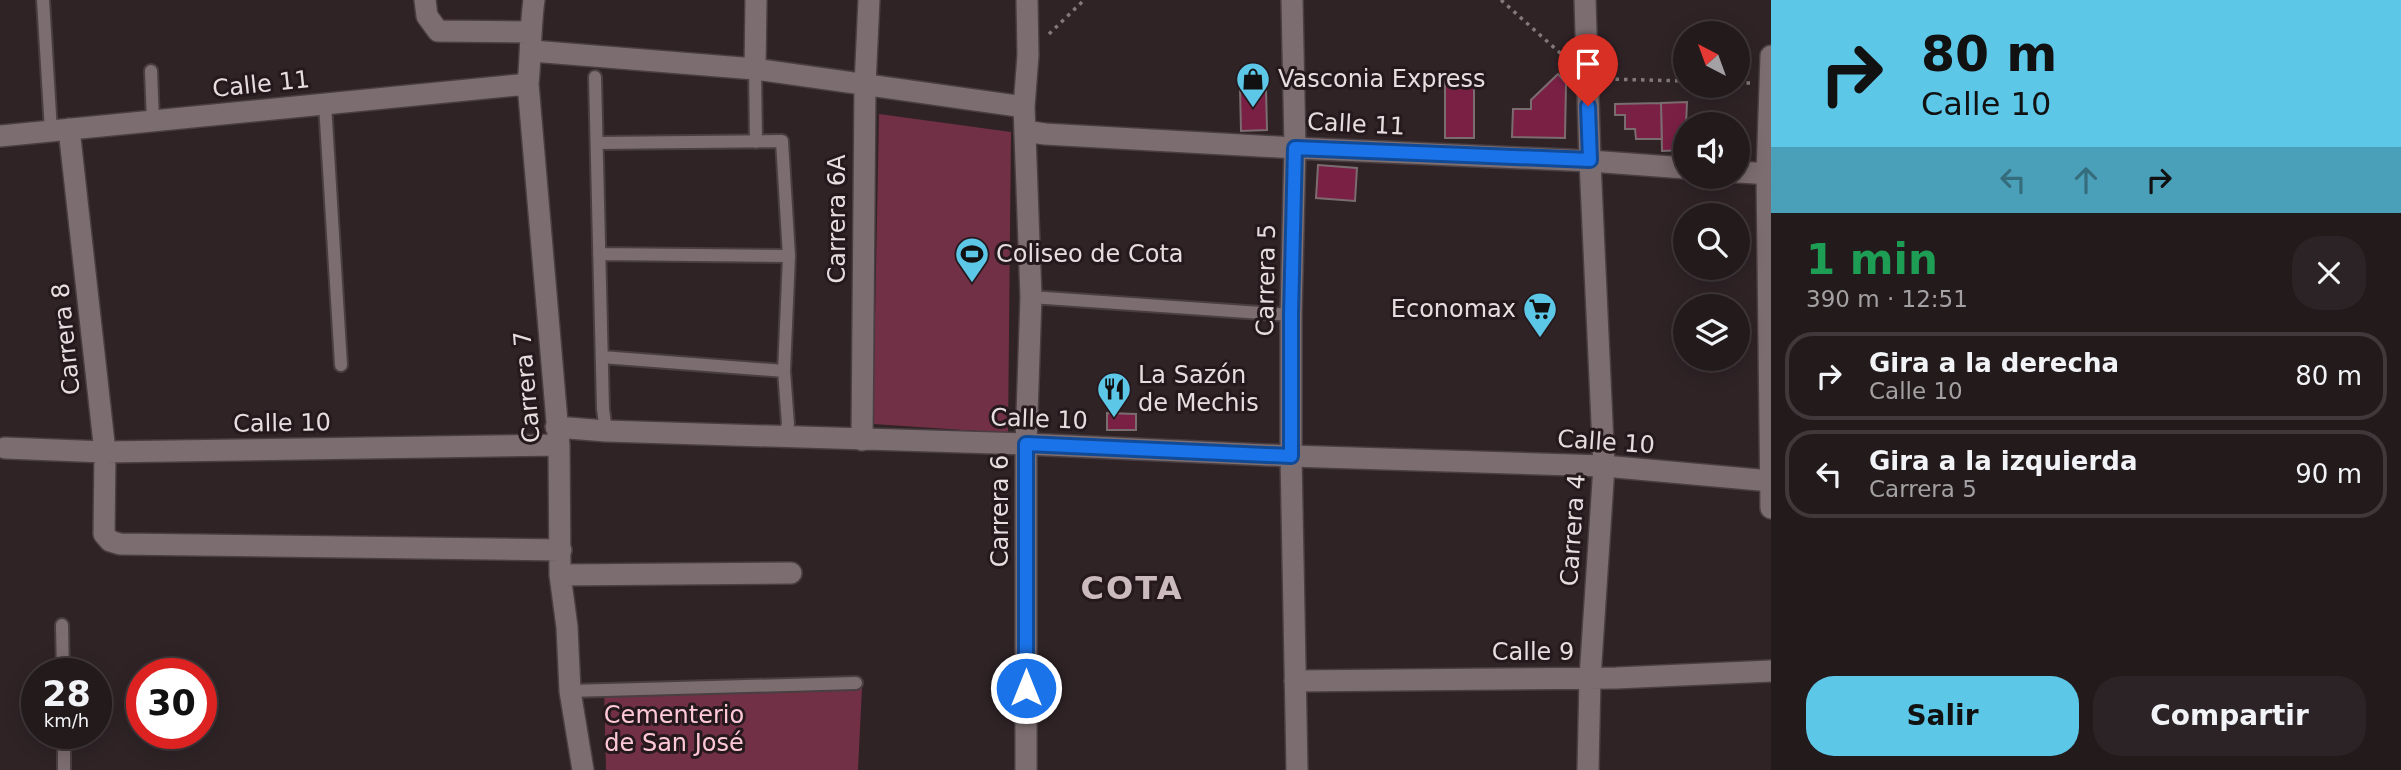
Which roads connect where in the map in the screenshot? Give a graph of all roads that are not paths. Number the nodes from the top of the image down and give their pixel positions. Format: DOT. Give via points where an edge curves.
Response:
graph roads {
  1 [pos="43,0"];
  2 [pos="425,0"];
  3 [pos="534,0"];
  4 [pos="756,0"];
  5 [pos="869,0"];
  6 [pos="1027,0"];
  7 [pos="1293,0"];
  8 [pos="1585,0"];
  9 [pos="530,42"];
  10 [pos="1771,56"];
  11 [pos="755,69"];
  12 [pos="150,71"];
  13 [pos="595,77"];
  14 [pos="528,84"];
  15 [pos="865,85"];
  16 [pos="325,104"];
  17 [pos="1024,107"];
  18 [pos="153,121"];
  19 [pos="60,130"];
  20 [pos="1025,131"];
  21 [pos="0,136"];
  22 [pos="756,142"];
  23 [pos="597,143"];
  24 [pos="1295,148"];
  25 [pos="1590,160"];
  26 [pos="1673,167"];
  27 [pos="1750,173"];
  28 [pos="1769,174"];
  29 [pos="599,254"];
  30 [pos="789,256"];
  31 [pos="1031,297"];
  32 [pos="1291,315"];
  33 [pos="602,357"];
  34 [pos="341,365"];
  35 [pos="784,371"];
  36 [pos="606,431"];
  37 [pos="558,436"];
  38 [pos="784,437"];
  39 [pos="862,440"];
  40 [pos="1026,444"];
  41 [pos="5,449"];
  42 [pos="105,452"];
  43 [pos="1291,456"];
  44 [pos="1604,466"];
  45 [pos="1770,481"];
  46 [pos="1771,508"];
  47 [pos="561,550"];
  48 [pos="791,573"];
  49 [pos="560,575"];
  50 [pos="62,625"];
  51 [pos="63,658"];
  52 [pos="1771,671"];
  53 [pos="1590,678"];
  54 [pos="1295,681"];
  55 [pos="856,682"];
  56 [pos="570,691"];
  57 [pos="64,749"];
  58 [pos="64,770"];
  59 [pos="583,770"];
  60 [pos="1026,770"];
  61 [pos="1297,770"];
  62 [pos="1588,770"];
  1 -- 19 [label="lane"];
  2 -- 9 [label="street" via="427,16 438,31"];
  3 -- 9 [label="street, Carrera 7"];
  4 -- 11 [label="street"];
  5 -- 15 [label="street, Carrera 6A"];
  6 -- 17 [label="street, Carrera 6"];
  7 -- 24 [label="street, Carrera 5"];
  8 -- 25 [label="street, Carrera 4"];
  9 -- 11 [label="street"];
  9 -- 14 [label="street, Carrera 7"];
  10 -- 28 [label="street"];
  11 -- 15 [label="street"];
  11 -- 22 [label="lane"];
  12 -- 18 [label="lane"];
  13 -- 23 [label="lane"];
  14 -- 16 [label="street, Calle 11"];
  14 -- 37 [label="street, Carrera 7"];
  15 -- 17 [label="street"];
  15 -- 39 [label="street, Carrera 6A"];
  16 -- 18 [label="street, Calle 11"];
  16 -- 34 [label="lane"];
  17 -- 20 [label="street, Carrera 6"];
  18 -- 19 [label="street, Calle 11"];
  19 -- 21 [label="street, Calle 11"];
  19 -- 42 [label="street, Carrera 8"];
  20 -- 24 [label="street, Calle 11"];
  20 -- 31 [label="street, Carrera 6"];
  22 -- 23 [label="lane"];
  22 -- 30 [label="lane" via="782,141"];
  23 -- 29 [label="lane"];
  24 -- 25 [label="street, Calle 11"];
  24 -- 32 [label="street, Carrera 5"];
  25 -- 26 [label="street, Calle 11"];
  25 -- 44 [label="street, Carrera 4"];
  27 -- 28 [label="street"];
  28 -- 45 [label="street"];
  29 -- 30 [label="lane"];
  29 -- 33 [label="lane"];
  30 -- 35 [label="lane"];
  31 -- 32 [label="lane"];
  31 -- 40 [label="street, Carrera 6"];
  32 -- 43 [label="street, Carrera 5"];
  33 -- 35 [label="lane"];
  33 -- 36 [label="lane"];
  35 -- 38 [label="lane" via="788,424"];
  36 -- 37 [label="street, Calle 10"];
  36 -- 38 [label="street, Calle 10"];
  37 -- 42 [label="street, Calle 10"];
  37 -- 47 [label="street, Carrera 7"];
  38 -- 39 [label="street, Calle 10"];
  39 -- 40 [label="street, Calle 10"];
  40 -- 43 [label="street, Calle 10"];
  40 -- 60 [label="street, Carrera 6"];
  41 -- 42 [label="street, Calle 10"];
  42 -- 47 [label="street, Carrera 8" via="104,534 120,544"];
  43 -- 44 [label="street, Calle 10"];
  43 -- 54 [label="street, Carrera 5"];
  44 -- 45 [label="street, Calle 10"];
  44 -- 53 [label="street, Carrera 4"];
  45 -- 46 [label="street"];
  47 -- 49 [label="street, Carrera 7"];
  48 -- 49 [label="street"];
  49 -- 56 [label="street, Carrera 7"];
  50 -- 51 [label="lane"];
  52 -- 53 [label="street, Calle 9"];
  53 -- 54 [label="street, Calle 9"];
  53 -- 62 [label="street, Carrera 4"];
  54 -- 61 [label="street, Carrera 5"];
  55 -- 56 [label="lane"];
  56 -- 59 [label="street, Carrera 7"];
  57 -- 58 [label="lane"];
}
